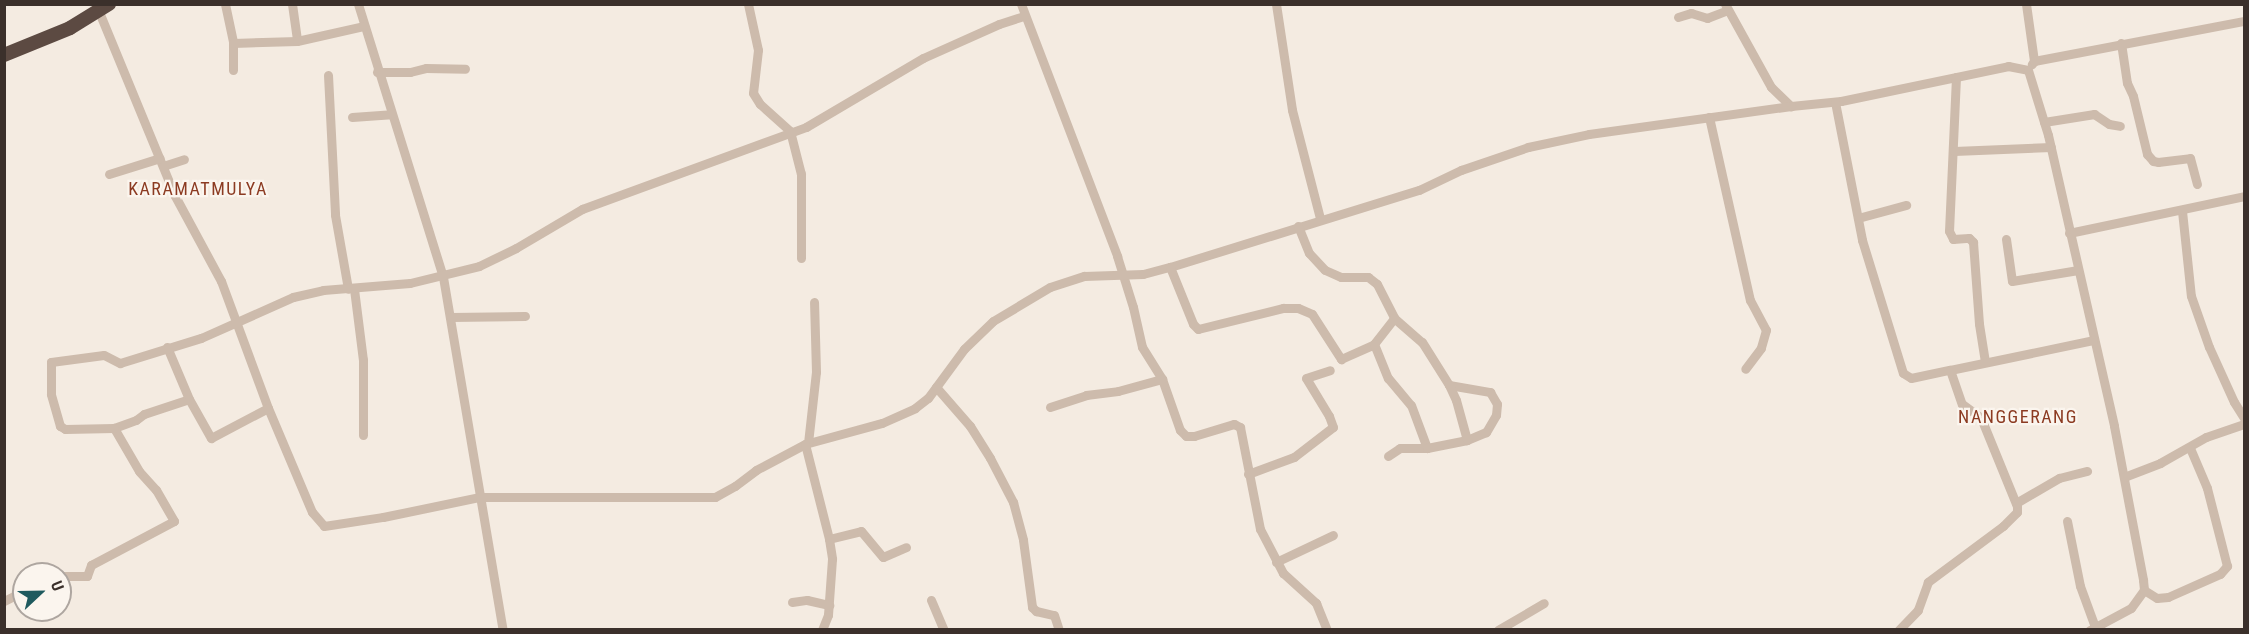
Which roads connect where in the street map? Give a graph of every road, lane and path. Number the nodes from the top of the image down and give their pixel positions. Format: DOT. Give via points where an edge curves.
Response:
graph roads {
  1 [pos="225,4"];
  2 [pos="292,4"];
  3 [pos="358,4"];
  4 [pos="748,4"];
  5 [pos="1020,4"];
  6 [pos="1276,4"];
  7 [pos="2026,4"];
  8 [pos="101,7"];
  9 [pos="1727,7"];
  10 [pos="1024,16"];
  11 [pos="1678,17"];
  12 [pos="2244,21"];
  13 [pos="364,26"];
  14 [pos="297,41"];
  15 [pos="233,43"];
  16 [pos="2121,43"];
  17 [pos="4,55"];
  18 [pos="2034,61"];
  19 [pos="465,69"];
  20 [pos="233,70"];
  21 [pos="2028,70"];
  22 [pos="377,72"];
  23 [pos="328,75"];
  24 [pos="1956,77"];
  25 [pos="1835,102"];
  26 [pos="1791,106"];
  27 [pos="391,114"];
  28 [pos="352,117"];
  29 [pos="1709,117"];
  30 [pos="2044,122"];
  31 [pos="2120,126"];
  32 [pos="790,131"];
  33 [pos="2051,147"];
  34 [pos="1954,151"];
  35 [pos="184,159"];
  36 [pos="161,162"];
  37 [pos="109,174"];
  38 [pos="2197,184"];
  39 [pos="2244,196"];
  40 [pos="1906,205"];
  41 [pos="2182,211"];
  42 [pos="1858,218"];
  43 [pos="1320,219"];
  44 [pos="1298,226"];
  45 [pos="2069,233"];
  46 [pos="2006,239"];
  47 [pos="801,258"];
  48 [pos="1170,267"];
  49 [pos="2078,270"];
  50 [pos="1124,276"];
  51 [pos="443,277"];
  52 [pos="351,289"];
  53 [pos="814,302"];
  54 [pos="525,316"];
  55 [pos="451,317"];
  56 [pos="1394,318"];
  57 [pos="237,322"];
  58 [pos="2094,340"];
  59 [pos="1374,344"];
  60 [pos="167,347"];
  61 [pos="1985,362"];
  62 [pos="1745,369"];
  63 [pos="1330,370"];
  64 [pos="1950,370"];
  65 [pos="1162,379"];
  66 [pos="1449,385"];
  67 [pos="936,387"];
  68 [pos="189,399"];
  69 [pos="1050,407"];
  70 [pos="268,408"];
  71 [pos="2244,418"];
  72 [pos="2244,424"];
  73 [pos="114,428"];
  74 [pos="363,435"];
  75 [pos="1467,440"];
  76 [pos="806,444"];
  77 [pos="1427,448"];
  78 [pos="2190,448"];
  79 [pos="1388,456"];
  80 [pos="2086,471"];
  81 [pos="1248,474"];
  82 [pos="2124,477"];
  83 [pos="480,496"];
  84 [pos="2016,503"];
  85 [pos="2067,521"];
  86 [pos="1333,535"];
  87 [pos="830,539"];
  88 [pos="906,547"];
  89 [pos="1276,562"];
  90 [pos="72,576"];
  91 [pos="2144,590"];
  92 [pos="930,600"];
  93 [pos="792,602"];
  94 [pos="1544,603"];
  95 [pos="829,605"];
  96 [pos="2093,628"];
  97 [pos="503,630"];
  98 [pos="822,630"];
  99 [pos="944,630"];
  100 [pos="1059,630"];
  101 [pos="1327,630"];
  102 [pos="1498,630"];
  103 [pos="1899,630"];
  1 -- 15 [label="street"];
  2 -- 14 [label="street"];
  3 -- 13 [label="street"];
  4 -- 32 [label="street" via="758,50 753,93"];
  5 -- 10 [label="street"];
  6 -- 43 [label="street" via="1292,110"];
  7 -- 18 [label="street"];
  8 -- 17 [label="highway" via="70,28"];
  8 -- 36 [label="street"];
  9 -- 11 [label="street" via="1707,18 1691,13"];
  9 -- 26 [label="street" via="1771,87"];
  10 -- 32 [label="street" via="923,58 806,127"];
  10 -- 50 [label="street"];
  12 -- 16 [label="street"];
  13 -- 14 [label="street"];
  13 -- 22 [label="street"];
  14 -- 15 [label="street"];
  15 -- 20 [label="street"];
  16 -- 18 [label="street"];
  16 -- 38 [label="street" via="2127,83 2147,154 2158,162 2190,158"];
  18 -- 21 [label="street"];
  19 -- 22 [label="street"];
  21 -- 24 [label="street" via="2008,66"];
  21 -- 30 [label="street"];
  22 -- 27 [label="street"];
  23 -- 52 [label="street" via="335,215"];
  24 -- 25 [label="street"];
  24 -- 34 [label="street"];
  25 -- 26 [label="street"];
  25 -- 42 [label="street"];
  26 -- 29 [label="street"];
  27 -- 28 [label="street"];
  27 -- 51 [label="street"];
  29 -- 43 [label="street" via="1528,147 1461,170 1419,190"];
  29 -- 62 [label="street" via="1750,300 1766,330 1761,348"];
  30 -- 31 [label="street" via="2094,114"];
  30 -- 33 [label="street"];
  32 -- 47 [label="street" via="801,174"];
  32 -- 51 [label="street" via="700,168 582,209 501,256"];
  33 -- 34 [label="street"];
  33 -- 45 [label="street"];
  34 -- 61 [label="street" via="1949,231 1953,239 1972,241"];
  35 -- 36 [label="street"];
  36 -- 37 [label="street"];
  36 -- 57 [label="street" via="185,217 221,281"];
  39 -- 41 [label="street"];
  40 -- 42 [label="street"];
  41 -- 45 [label="street"];
  41 -- 71 [label="street" via="2191,296 2217,365"];
  42 -- 64 [label="street" via="1903,373 1911,378"];
  43 -- 44 [label="street"];
  44 -- 48 [label="street"];
  44 -- 56 [label="street" via="1309,254 1325,270 1333,275 1368,277 1377,284"];
  45 -- 49 [label="street"];
  46 -- 49 [label="street" via="2012,281"];
  48 -- 50 [label="street"];
  48 -- 59 [label="street" via="1198,329 1283,308 1298,308 1312,314 1341,359"];
  49 -- 58 [label="street"];
  50 -- 65 [label="street" via="1142,347"];
  50 -- 67 [label="street" via="1084,276 1024,300 993,321 964,349"];
  51 -- 52 [label="street"];
  51 -- 55 [label="street"];
  52 -- 57 [label="street" via="293,297"];
  52 -- 74 [label="street" via="363,360"];
  53 -- 76 [label="street" via="816,372"];
  54 -- 55 [label="street"];
  55 -- 83 [label="street"];
  56 -- 59 [label="street"];
  56 -- 66 [label="street" via="1422,342"];
  57 -- 60 [label="street"];
  57 -- 70 [label="street"];
  58 -- 61 [label="street"];
  58 -- 82 [label="street"];
  59 -- 77 [label="street" via="1388,378 1409,400"];
  60 -- 68 [label="street"];
  60 -- 73 [label="street" via="120,363 104,355 51,362 51,394 60,426"];
  61 -- 64 [label="street"];
  63 -- 81 [label="street" via="1306,378 1333,427 1294,457"];
  64 -- 84 [label="street" via="1962,404 1981,418"];
  65 -- 69 [label="street"];
  65 -- 81 [label="street" via="1185,436 1238,424"];
  66 -- 75 [label="street"];
  66 -- 75 [label="street" via="1484,388 1495,398 1498,410 1490,427"];
  67 -- 76 [label="street" via="928,398 899,416"];
  67 -- 100 [label="street" via="970,426 1013,502 1023,540 1032,607 1054,615"];
  68 -- 70 [label="street" via="211,438"];
  68 -- 73 [label="street"];
  70 -- 83 [label="street" via="321,525 383,517"];
  72 -- 78 [label="street" via="2206,437"];
  73 -- 90 [label="street" via="174,522 116,550 91,566 87,576"];
  75 -- 77 [label="street"];
  76 -- 83 [label="street" via="716,497"];
  76 -- 87 [label="street"];
  77 -- 79 [label="street" via="1400,448"];
  78 -- 82 [label="street"];
  78 -- 91 [label="street" via="2207,488 2227,566 2220,574 2168,597 2157,598"];
  80 -- 84 [label="street" via="2059,478"];
  81 -- 89 [label="street" via="1256,517"];
  82 -- 91 [label="street"];
  83 -- 97 [label="street"];
  84 -- 103 [label="street" via="2017,512 2004,526 1928,582 1918,610"];
  85 -- 96 [label="street"];
  86 -- 89 [label="street"];
  87 -- 88 [label="street" via="861,531 884,557"];
  87 -- 95 [label="street" via="833,574"];
  89 -- 101 [label="street" via="1289,581 1316,603"];
  91 -- 96 [label="street" via="2131,608"];
  92 -- 99 [label="street"];
  93 -- 95 [label="street" via="807,600"];
  94 -- 102 [label="street"];
  95 -- 98 [label="street"];
}
